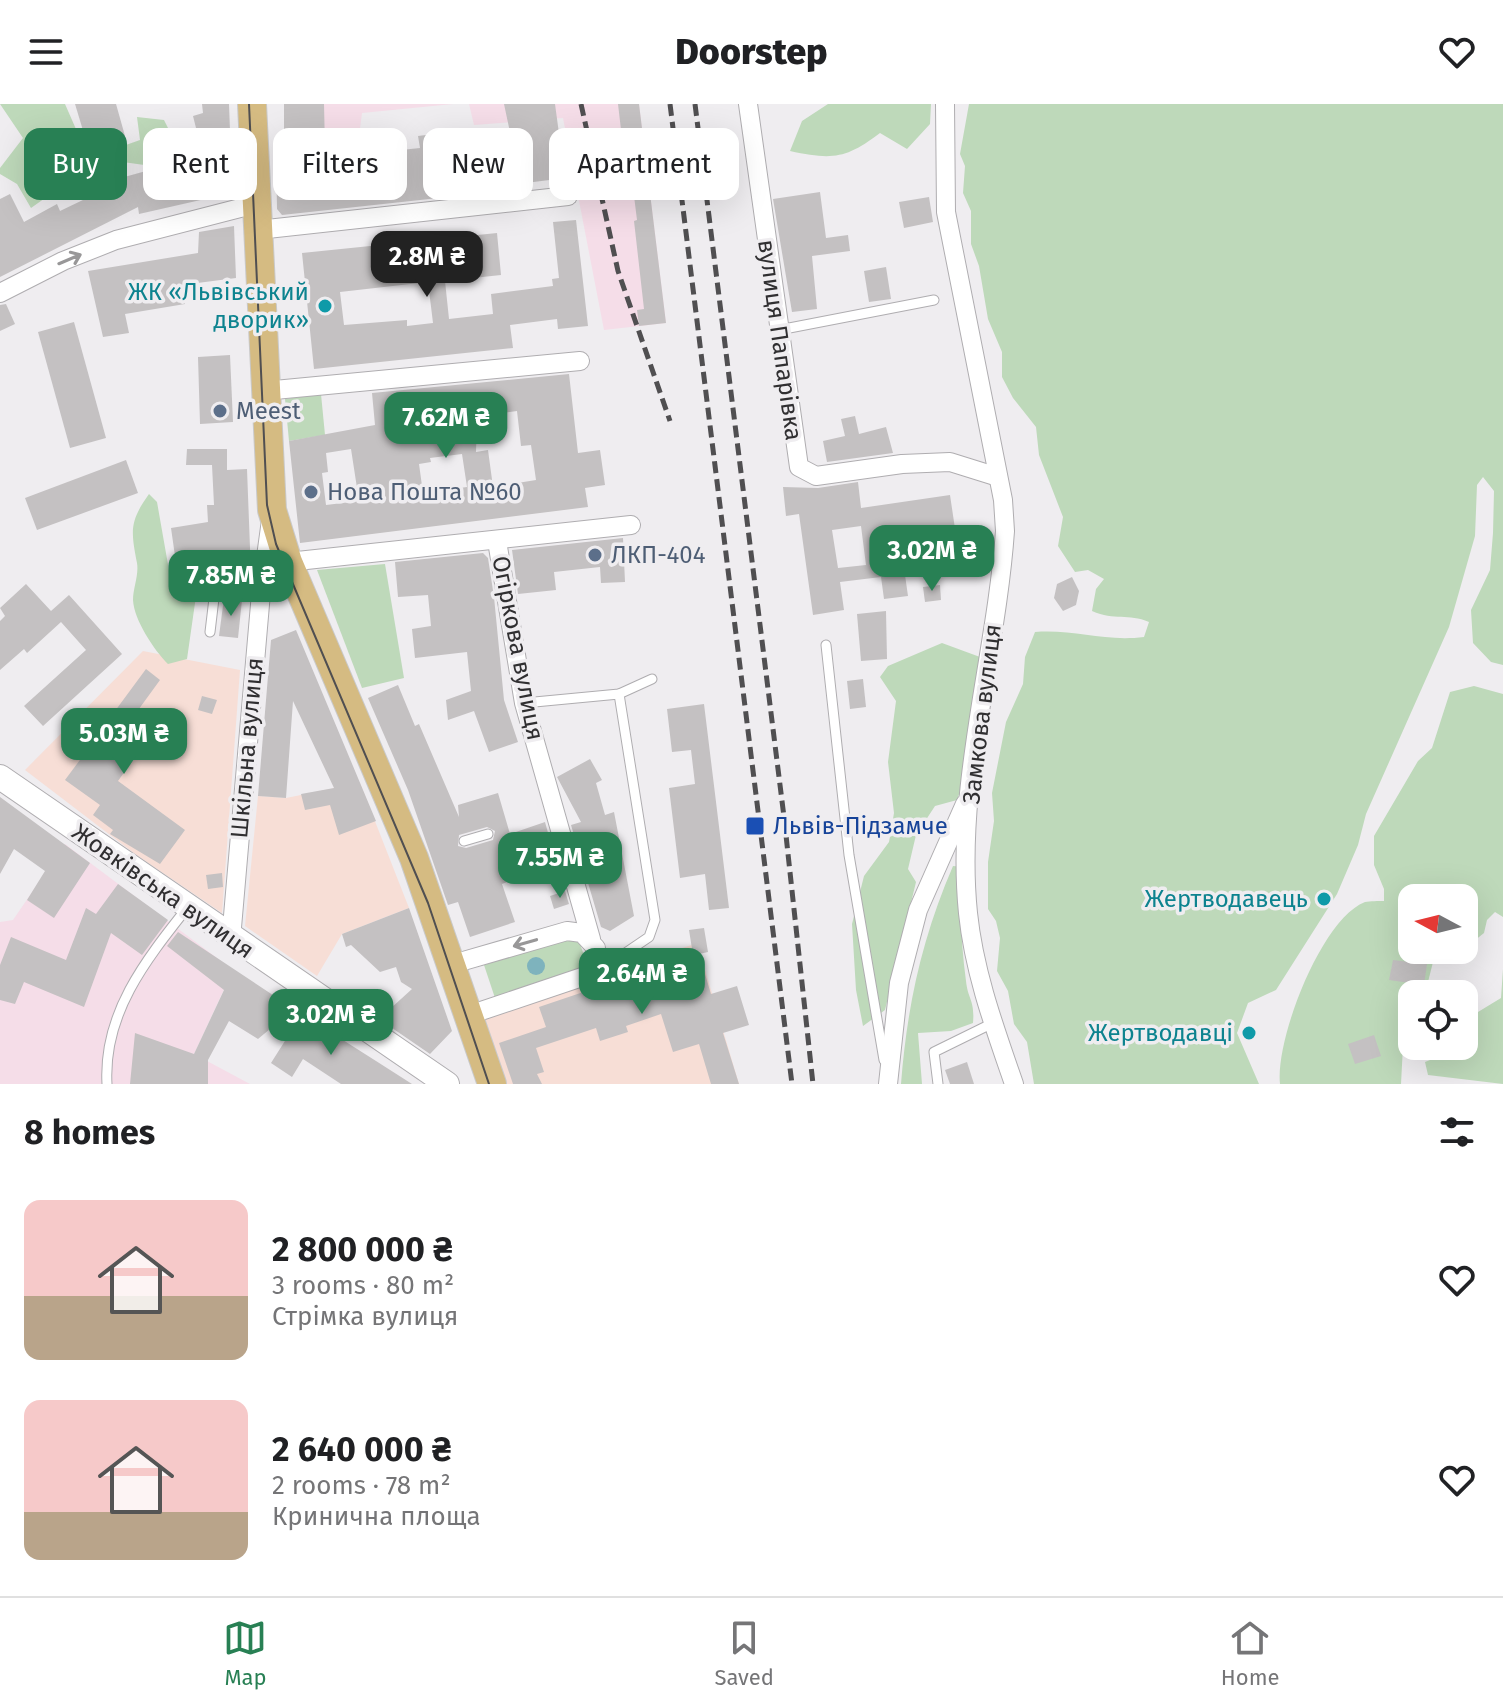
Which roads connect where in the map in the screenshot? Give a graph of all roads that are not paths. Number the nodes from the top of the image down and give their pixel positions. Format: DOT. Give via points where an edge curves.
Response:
graph roads {
  1 [pos="252,104"];
  2 [pos="748,104"];
  3 [pos="945,104"];
  4 [pos="549,197"];
  5 [pos="257,217"];
  6 [pos="0,293"];
  7 [pos="934,300"];
  8 [pos="779,330"];
  9 [pos="580,361"];
  10 [pos="264,391"];
  11 [pos="998,477"];
  12 [pos="272,510"];
  13 [pos="631,525"];
  14 [pos="497,541"];
  15 [pos="288,562"];
  16 [pos="261,593"];
  17 [pos="210,632"];
  18 [pos="826,645"];
  19 [pos="652,679"];
  20 [pos="619,694"];
  21 [pos="524,703"];
  22 [pos="0,777"];
  23 [pos="971,790"];
  24 [pos="488,834"];
  25 [pos="464,841"];
  26 [pos="187,908"];
  27 [pos="231,939"];
  28 [pos="591,939"];
  29 [pos="453,964"];
  30 [pos="594,973"];
  31 [pos="469,1015"];
  32 [pos="993,1023"];
  33 [pos="888,1082"];
  34 [pos="107,1084"];
  35 [pos="447,1084"];
  36 [pos="492,1084"];
  37 [pos="938,1084"];
  38 [pos="1014,1084"];
  1 -- 5 [label="main road"];
  2 -- 8 [label="street, вулиця Папарівка"];
  3 -- 11 [label="street, Замкова вулиця" via="946,212"];
  4 -- 5 [label="street"];
  6 -- 5 [label="street, one-way" via="116,240"];
  5 -- 10 [label="main road"];
  7 -- 8 [label="lane"];
  8 -- 11 [label="street, вулиця Папарівка" via="796,461 804,471 816,476 950,462"];
  9 -- 10 [label="street"];
  10 -- 12 [label="main road"];
  11 -- 23 [label="street, Замкова вулиця" via="1003,562"];
  12 -- 15 [label="main road"];
  12 -- 16 [label="street, Шкільна вулиця"];
  13 -- 14 [label="street"];
  14 -- 15 [label="street"];
  14 -- 21 [label="street, Огіркова вулиця"];
  15 -- 29 [label="main road" via="419,856"];
  16 -- 17 [label="lane" via="215,590"];
  16 -- 27 [label="street, Шкільна вулиця"];
  18 -- 33 [label="lane" via="849,855"];
  19 -- 20 [label="lane"];
  20 -- 21 [label="lane"];
  20 -- 30 [label="lane" via="655,920 649,937"];
  21 -- 28 [label="street, Огіркова вулиця"];
  22 -- 26 [label="street, Жовківська вулиця"];
  23 -- 32 [label="street, Замкова вулиця" via="968,913"];
  23 -- 33 [label="street" via="918,910 899,983"];
  24 -- 25 [label="lane"];
  26 -- 27 [label="street, Жовківська вулиця"];
  26 -- 34 [label="lane" via="126,992 112,1025"];
  27 -- 35 [label="street, Жовківська вулиця"];
  28 -- 29 [label="street, one-way" via="567,931"];
  28 -- 30 [label="street, Огіркова вулиця" via="597,954"];
  29 -- 31 [label="main road"];
  30 -- 31 [label="street"];
  31 -- 36 [label="main road"];
  32 -- 37 [label="lane" via="934,1052"];
  32 -- 38 [label="street, Замкова вулиця"];
}
